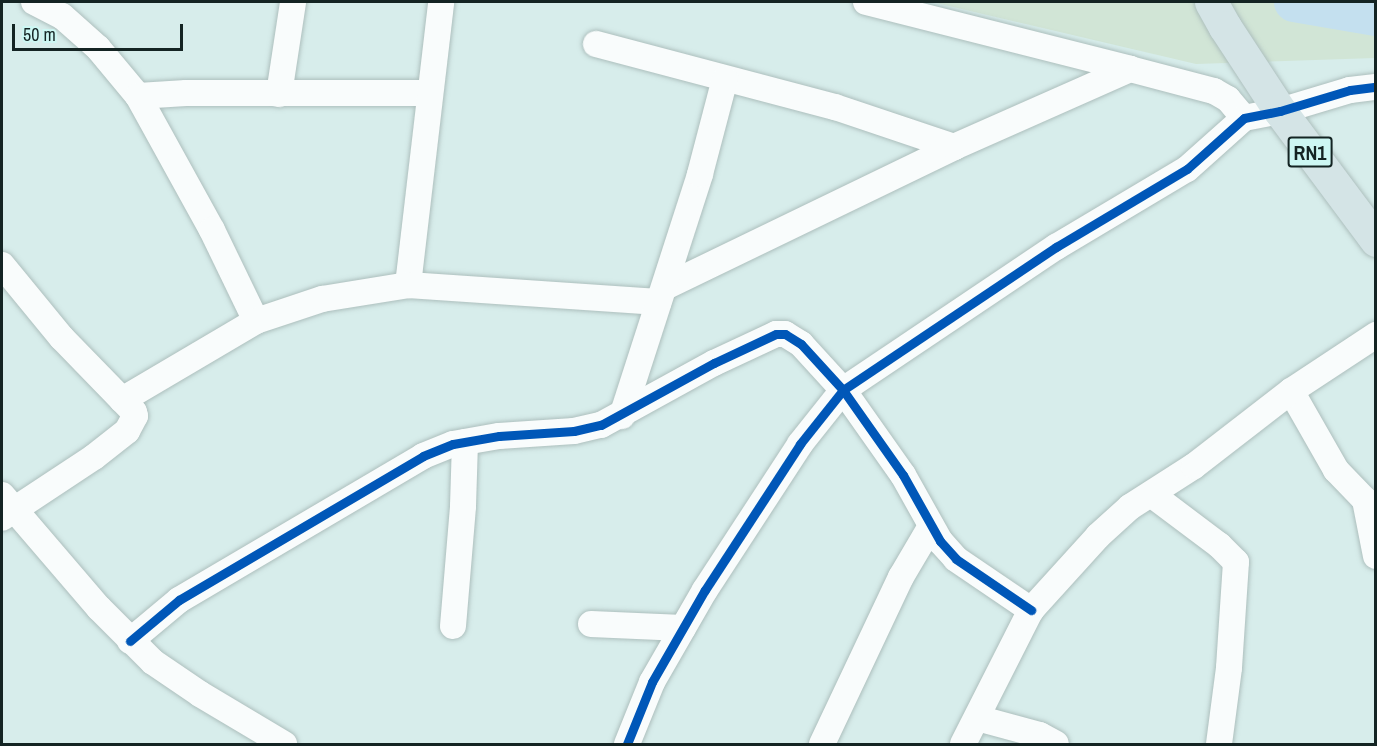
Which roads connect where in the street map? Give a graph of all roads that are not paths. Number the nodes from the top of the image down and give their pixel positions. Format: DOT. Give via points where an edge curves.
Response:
graph roads {
  1 [pos="34,2"];
  2 [pos="293,2"];
  3 [pos="441,2"];
  4 [pos="866,2"];
  5 [pos="1211,2"];
  6 [pos="596,44"];
  7 [pos="1130,69"];
  8 [pos="725,79"];
  9 [pos="1376,87"];
  10 [pos="430,93"];
  11 [pos="279,94"];
  12 [pos="138,96"];
  13 [pos="1280,111"];
  14 [pos="1244,118"];
  15 [pos="954,147"];
  16 [pos="1376,240"];
  17 [pos="2,265"];
  18 [pos="408,285"];
  19 [pos="661,295"];
  20 [pos="256,321"];
  21 [pos="1376,335"];
  22 [pos="843,390"];
  23 [pos="1291,391"];
  24 [pos="122,400"];
  25 [pos="622,416"];
  26 [pos="465,442"];
  27 [pos="1151,494"];
  28 [pos="6,507"];
  29 [pos="931,526"];
  30 [pos="1376,556"];
  31 [pos="1031,610"];
  32 [pos="591,624"];
  33 [pos="453,626"];
  34 [pos="683,628"];
  35 [pos="130,641"];
  36 [pos="977,718"];
  37 [pos="285,744"];
  38 [pos="627,744"];
  39 [pos="822,744"];
  40 [pos="963,744"];
  41 [pos="1056,744"];
  42 [pos="1219,744"];
  1 -- 12 [label="street" via="62,16 98,48"];
  2 -- 11 [label="street"];
  3 -- 10 [label="street"];
  4 -- 7 [label="street"];
  5 -- 13 [label="main road, RN1"];
  6 -- 8 [label="street"];
  7 -- 14 [label="street" via="1214,91 1228,99"];
  7 -- 15 [label="street"];
  8 -- 15 [label="street" via="888,123"];
  8 -- 19 [label="street"];
  9 -- 13 [label="street" via="1350,90"];
  10 -- 11 [label="street"];
  10 -- 18 [label="street"];
  11 -- 12 [label="street"];
  12 -- 20 [label="street" via="212,230"];
  13 -- 14 [label="street"];
  13 -- 16 [label="main road, RN1"];
  14 -- 22 [label="street" via="1187,169 1048,252"];
  15 -- 19 [label="street"];
  17 -- 24 [label="street" via="62,338"];
  18 -- 19 [label="street"];
  18 -- 20 [label="street" via="322,299"];
  19 -- 25 [label="street"];
  20 -- 24 [label="street"];
  21 -- 23 [label="street"];
  22 -- 25 [label="street" via="801,344 785,334 776,334 714,363"];
  22 -- 29 [label="street" via="903,475"];
  22 -- 34 [label="street" via="748,519"];
  23 -- 27 [label="street"];
  23 -- 30 [label="street" via="1336,470 1365,500"];
  24 -- 28 [label="street" via="135,417 127,430 63,478"];
  25 -- 26 [label="street" via="574,431"];
  26 -- 33 [label="street"];
  26 -- 35 [label="street" via="423,456 283,537 179,600"];
  27 -- 31 [label="street" via="1098,536"];
  27 -- 42 [label="street" via="1236,562"];
  28 -- 35 [label="street"];
  29 -- 31 [label="street" via="956,559"];
  29 -- 39 [label="street" via="901,577"];
  31 -- 36 [label="street"];
  32 -- 34 [label="street"];
  34 -- 38 [label="street" via="652,682"];
  35 -- 37 [label="street" via="200,694"];
  36 -- 40 [label="street"];
  36 -- 41 [label="street" via="1041,735"];
}
